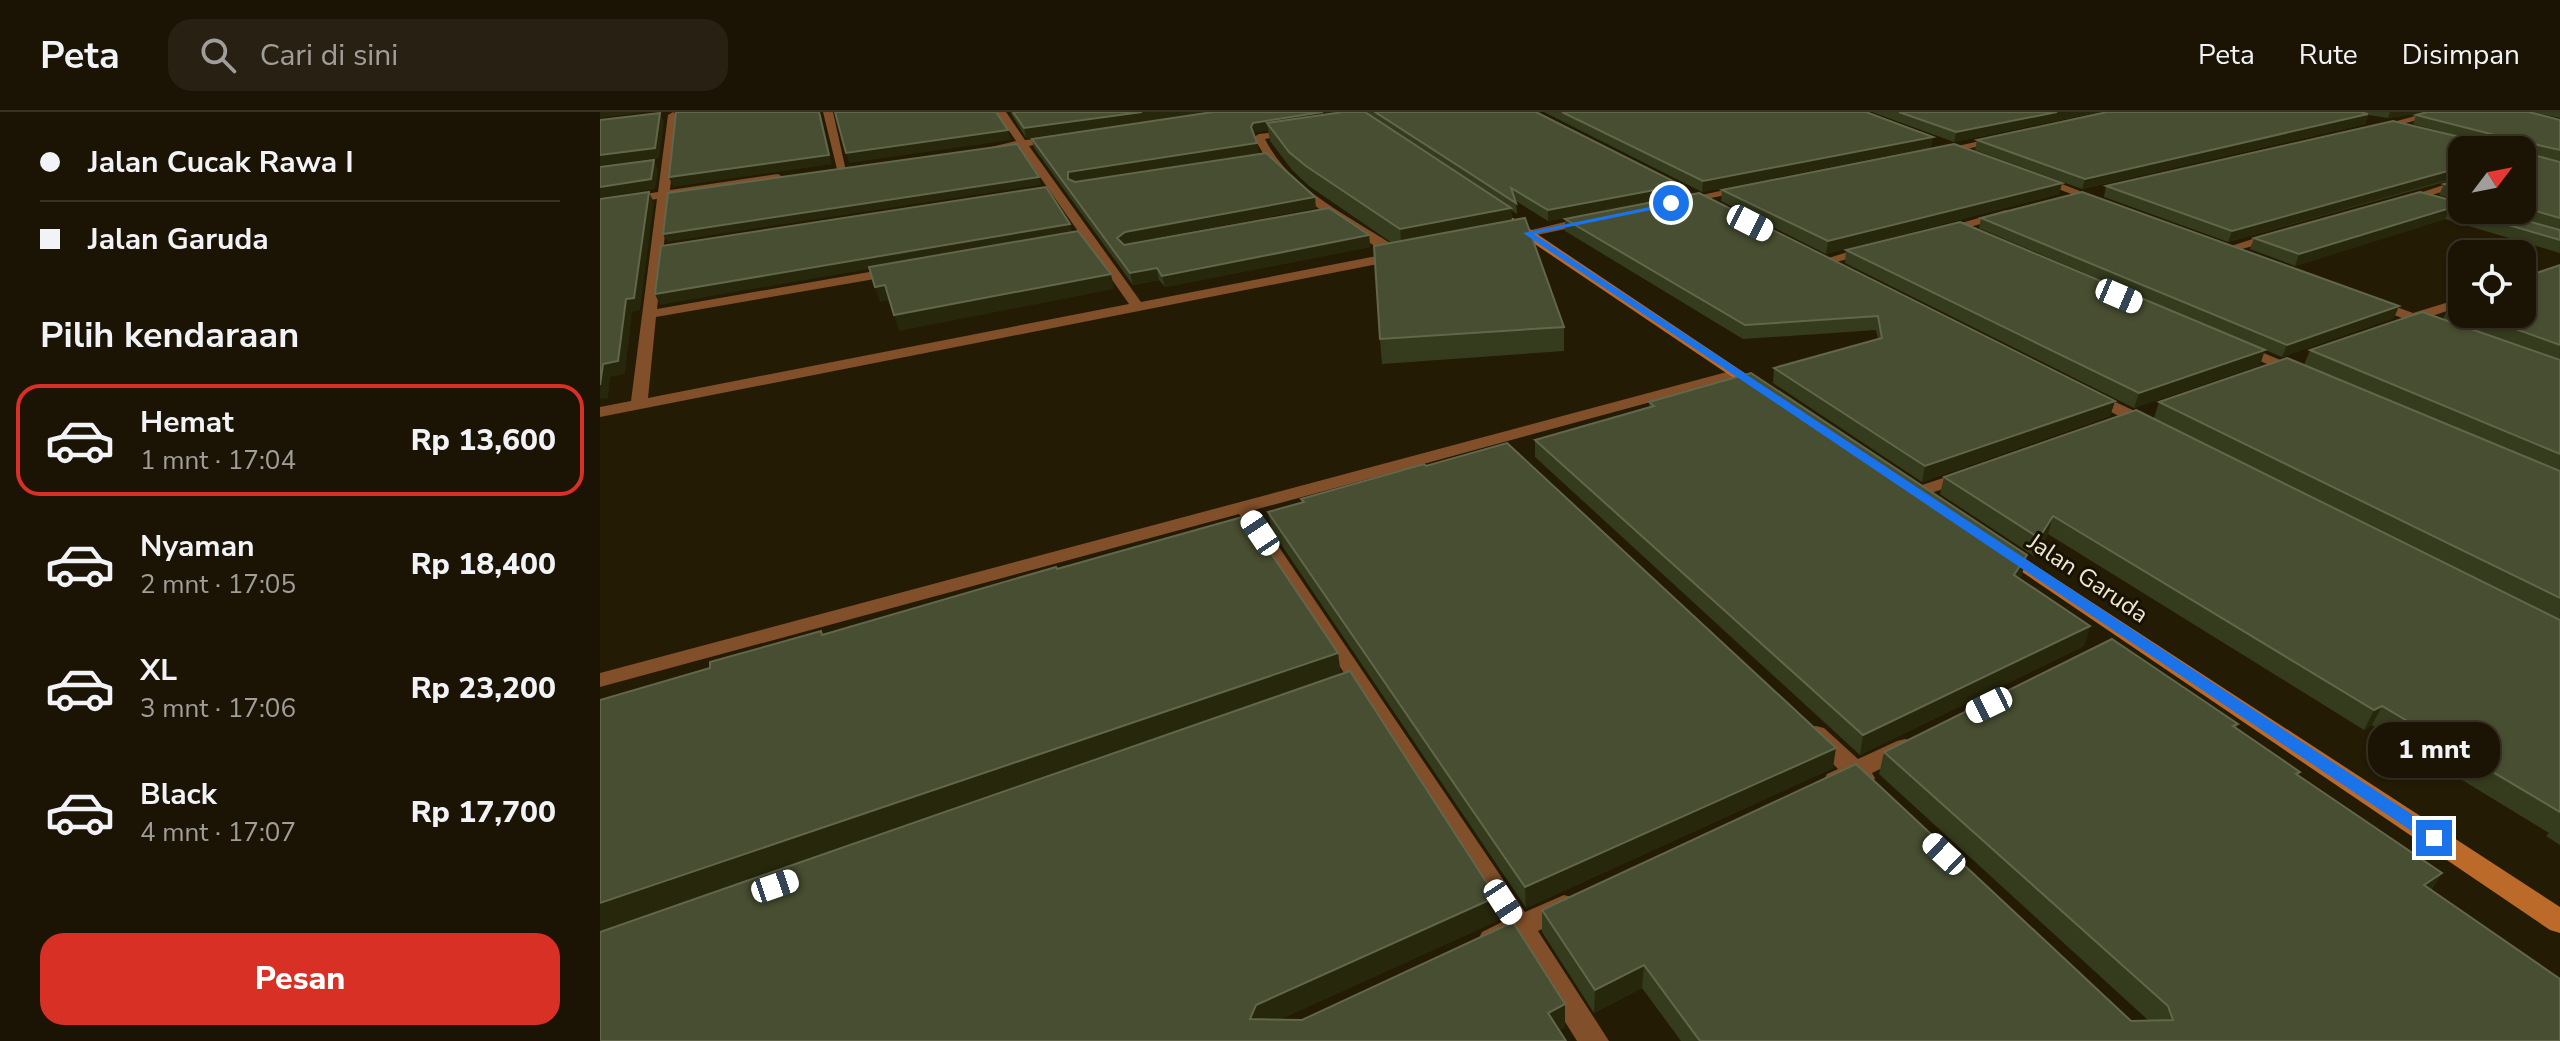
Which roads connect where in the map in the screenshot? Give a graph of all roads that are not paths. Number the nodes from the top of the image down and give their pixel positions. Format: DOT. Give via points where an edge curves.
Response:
graph roads {
  1 [pos="828,112"];
  2 [pos="1001,112"];
  3 [pos="2442,112"];
  4 [pos="680,114"];
  5 [pos="658,117"];
  6 [pos="2365,118"];
  7 [pos="2390,125"];
  8 [pos="1311,128"];
  9 [pos="2359,132"];
  10 [pos="2419,132"];
  11 [pos="2019,135"];
  12 [pos="1068,137"];
  13 [pos="1927,138"];
  14 [pos="1023,143"];
  15 [pos="1957,148"];
  16 [pos="978,150"];
  17 [pos="1927,154"];
  18 [pos="1268,157"];
  19 [pos="1254,159"];
  20 [pos="1985,159"];
  21 [pos="857,167"];
  22 [pos="842,169"];
  23 [pos="827,171"];
  24 [pos="2026,174"];
  25 [pos="797,175"];
  26 [pos="1673,184"];
  27 [pos="1761,186"];
  28 [pos="2448,186"];
  29 [pos="2113,188"];
  30 [pos="1052,189"];
  31 [pos="1036,192"];
  32 [pos="662,193"];
  33 [pos="2082,195"];
  34 [pos="2418,196"];
  35 [pos="1700,197"];
  36 [pos="2054,202"];
  37 [pos="1671,203"];
  38 [pos="600,204"];
  39 [pos="2388,204"];
  40 [pos="2447,204"];
  41 [pos="2111,205"];
  42 [pos="1490,207"];
  43 [pos="1728,211"];
  44 [pos="1332,212"];
  45 [pos="2012,212"];
  46 [pos="1316,215"];
  47 [pos="1599,218"];
  48 [pos="1957,226"];
  49 [pos="2286,232"];
  50 [pos="1527,233"];
  51 [pos="1927,234"];
  52 [pos="1086,238"];
  53 [pos="1499,238"];
  54 [pos="1985,238"];
  55 [pos="1070,241"];
  56 [pos="2213,243"];
  57 [pos="1884,245"];
  58 [pos="672,249"];
  59 [pos="2228,249"];
  60 [pos="656,251"];
  61 [pos="2256,259"];
  62 [pos="914,268"];
  63 [pos="1853,275"];
  64 [pos="2356,297"];
  65 [pos="1137,306"];
  66 [pos="2448,307"];
  67 [pos="650,314"];
  68 [pos="2413,318"];
  69 [pos="2384,328"];
  70 [pos="2443,328"];
  71 [pos="2226,341"];
  72 [pos="2311,355"];
  73 [pos="2282,366"];
  74 [pos="1738,374"];
  75 [pos="2252,376"];
  76 [pos="2312,378"];
  77 [pos="2077,388"];
  78 [pos="1776,399"];
  79 [pos="639,404"];
  80 [pos="600,412"];
  81 [pos="2140,414"];
  82 [pos="2104,427"];
  83 [pos="2161,431"];
  84 [pos="1501,439"];
  85 [pos="1524,460"];
  86 [pos="1989,467"];
  87 [pos="1910,488"];
  88 [pos="1244,508"];
  89 [pos="1942,509"];
  90 [pos="1979,535"];
  91 [pos="2131,635"];
  92 [pos="2107,647"];
  93 [pos="600,680"];
  94 [pos="1360,680"];
  95 [pos="1330,691"];
  96 [pos="1799,718"];
  97 [pos="1926,736"];
  98 [pos="1856,771"];
  99 [pos="1814,791"];
  100 [pos="1879,793"];
  101 [pos="1589,895"];
  102 [pos="2560,922"];
  103 [pos="1518,927"];
  104 [pos="1461,954"];
  105 [pos="1594,1041"];
  1 -- 22 [label="street"];
  2 -- 14 [label="street"];
  3 -- 7 [label="street"];
  4 -- 5 [label="street"];
  4 -- 32 [label="street" via="661,164"];
  6 -- 7 [label="street"];
  7 -- 9 [label="street"];
  7 -- 10 [label="street"];
  8 -- 18 [label="street" via="1259,137"];
  11 -- 15 [label="street"];
  12 -- 14 [label="street"];
  13 -- 15 [label="street"];
  14 -- 16 [label="street"];
  14 -- 30 [label="street"];
  15 -- 17 [label="street"];
  15 -- 20 [label="street"];
  18 -- 19 [label="street"];
  18 -- 44 [label="street"];
  21 -- 22 [label="street"];
  22 -- 23 [label="street"];
  24 -- 33 [label="street"];
  25 -- 32 [label="street"];
  26 -- 35 [label="street"];
  27 -- 35 [label="street"];
  28 -- 34 [label="street"];
  29 -- 33 [label="street"];
  30 -- 31 [label="street"];
  30 -- 52 [label="street"];
  32 -- 38 [label="street"];
  32 -- 60 [label="street"];
  33 -- 36 [label="street"];
  33 -- 41 [label="street"];
  34 -- 39 [label="street"];
  34 -- 40 [label="street"];
  35 -- 37 [label="street"];
  35 -- 43 [label="street"];
  42 -- 50 [label="street"];
  44 -- 46 [label="street"];
  44 -- 65 [label="street" via="1405,255"];
  45 -- 48 [label="street"];
  47 -- 50 [label="street"];
  48 -- 51 [label="street"];
  48 -- 54 [label="street"];
  49 -- 59 [label="street"];
  50 -- 53 [label="street"];
  50 -- 74 [label="street"];
  52 -- 55 [label="street"];
  52 -- 65 [label="street"];
  56 -- 59 [label="street"];
  57 -- 63 [label="street" via="1818,257"];
  58 -- 60 [label="street"];
  59 -- 61 [label="street"];
  60 -- 67 [label="street"];
  62 -- 67 [label="street"];
  64 -- 68 [label="street"];
  65 -- 79 [label="street"];
  66 -- 68 [label="street"];
  67 -- 79 [label="street"];
  68 -- 69 [label="street"];
  68 -- 70 [label="street"];
  71 -- 73 [label="street"];
  72 -- 73 [label="street"];
  73 -- 75 [label="street"];
  73 -- 76 [label="street"];
  74 -- 78 [label="street"];
  74 -- 84 [label="street"];
  77 -- 81 [label="street"];
  79 -- 80 [label="street"];
  81 -- 82 [label="street"];
  81 -- 83 [label="street"];
  84 -- 85 [label="street"];
  84 -- 88 [label="street"];
  86 -- 87 [label="street"];
  87 -- 89 [label="street"];
  88 -- 93 [label="street"];
  88 -- 94 [label="street"];
  90 -- 91 [label="street, Jalan Garuda"];
  91 -- 92 [label="street"];
  91 -- 102 [label="street, Jalan Garuda"];
  94 -- 95 [label="street"];
  94 -- 103 [label="street"];
  96 -- 98 [label="street"];
  97 -- 98 [label="street"];
  98 -- 99 [label="street"];
  98 -- 100 [label="street"];
  101 -- 103 [label="street"];
  103 -- 104 [label="street"];
  103 -- 105 [label="street"];
}
